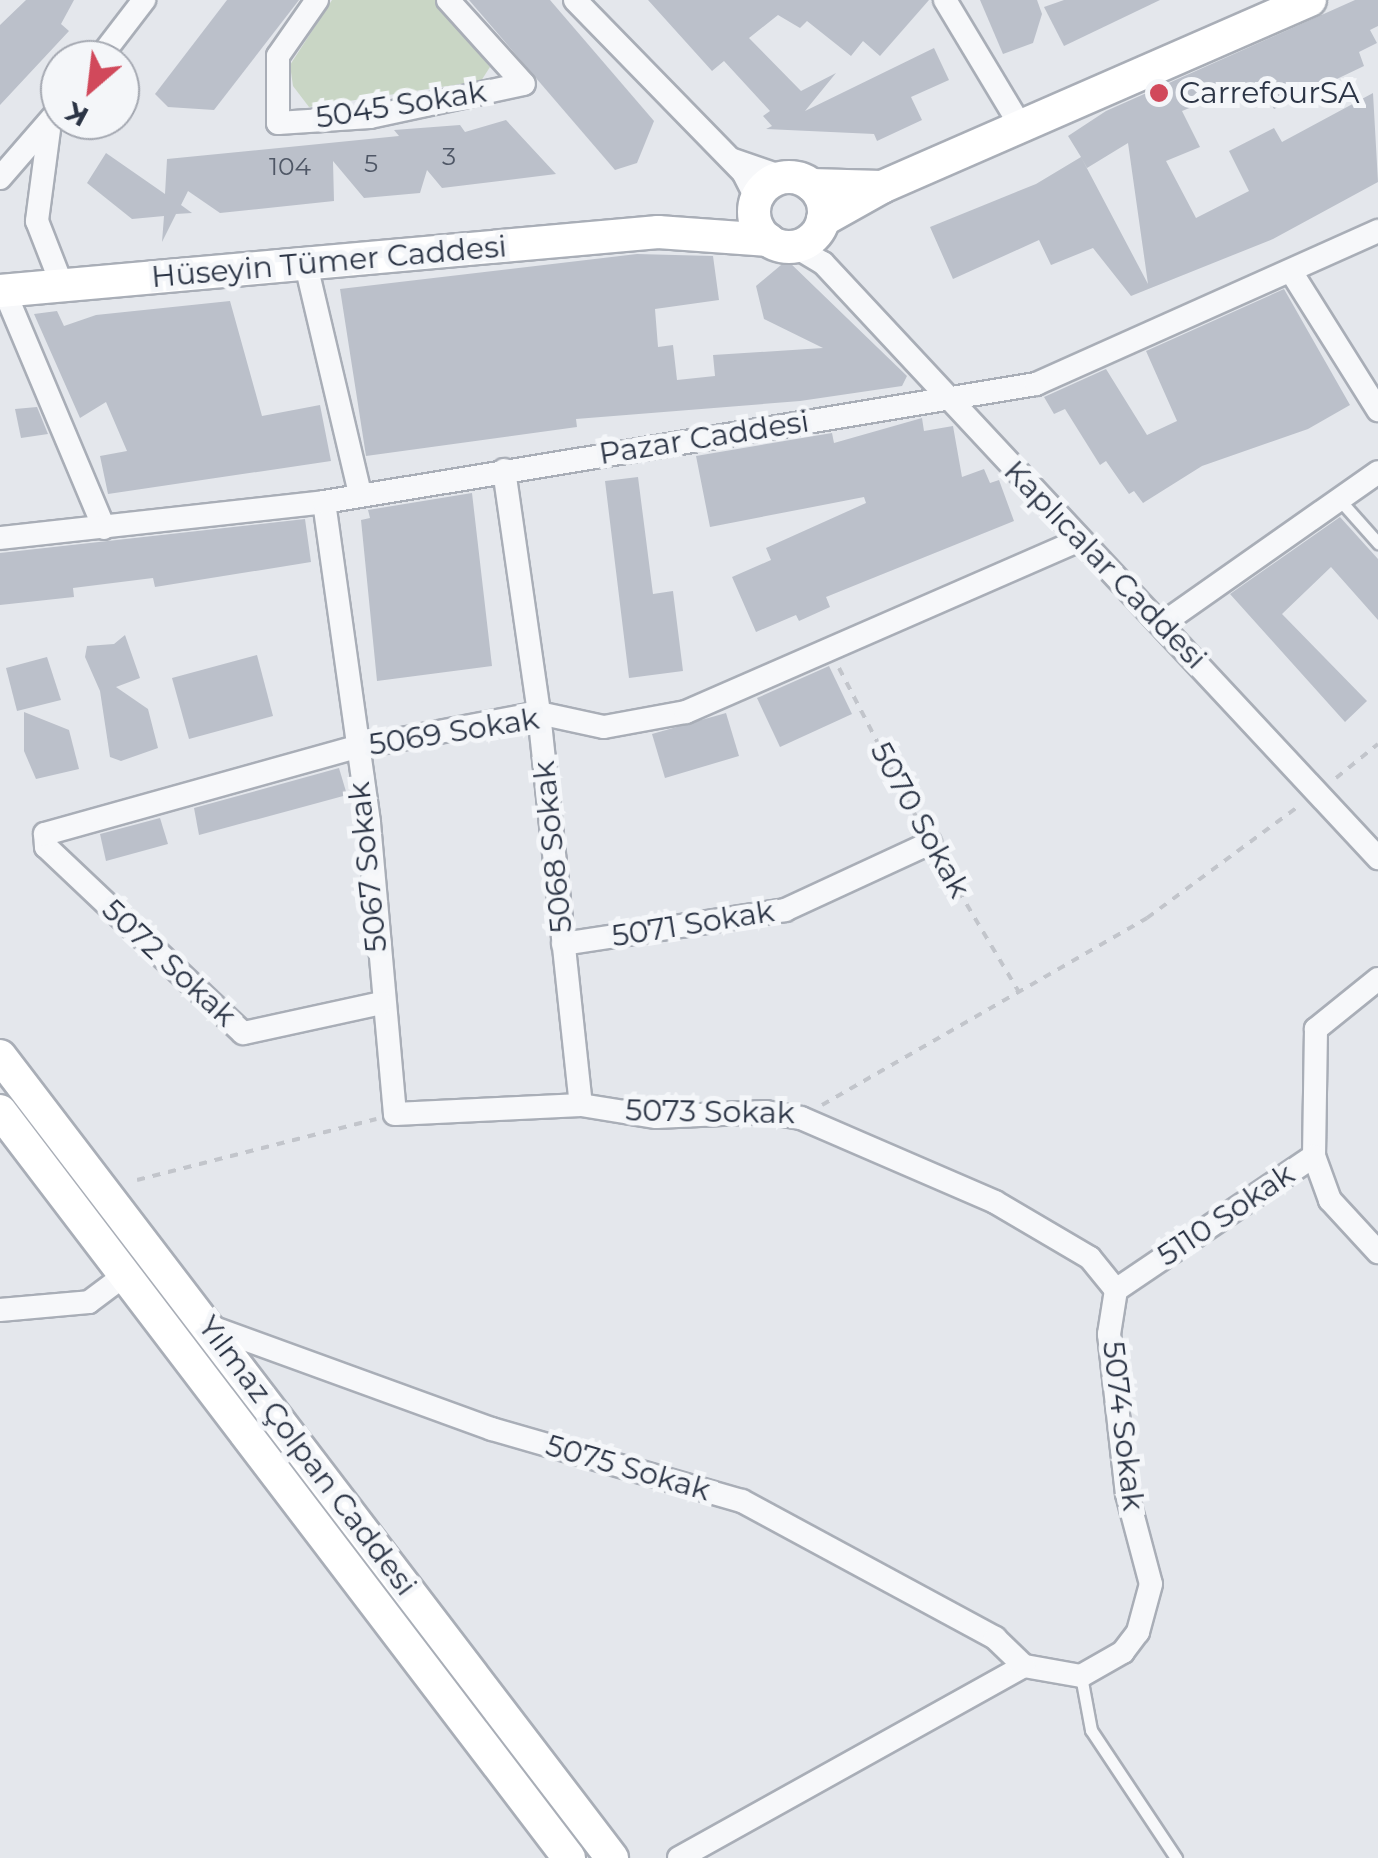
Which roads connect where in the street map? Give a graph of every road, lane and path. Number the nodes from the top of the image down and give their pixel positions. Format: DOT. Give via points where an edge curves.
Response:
graph roads {
  1 [pos="144,0"];
  2 [pos="317,0"];
  3 [pos="448,0"];
  4 [pos="575,0"];
  5 [pos="945,0"];
  6 [pos="1310,0"];
  7 [pos="113,40"];
  8 [pos="1020,126"];
  9 [pos="40,132"];
  10 [pos="51,140"];
  11 [pos="726,157"];
  12 [pos="0,178"];
  13 [pos="799,181"];
  14 [pos="882,187"];
  15 [pos="758,199"];
  16 [pos="823,223"];
  17 [pos="1378,231"];
  18 [pos="658,232"];
  19 [pos="782,244"];
  20 [pos="306,265"];
  21 [pos="831,273"];
  22 [pos="1292,273"];
  23 [pos="62,285"];
  24 [pos="2,291"];
  25 [pos="947,400"];
  26 [pos="1378,410"];
  27 [pos="504,470"];
  28 [pos="1378,472"];
  29 [pos="360,494"];
  30 [pos="1337,497"];
  31 [pos="324,502"];
  32 [pos="104,528"];
  33 [pos="0,538"];
  34 [pos="1078,542"];
  35 [pos="1378,543"];
  36 [pos="1162,624"];
  37 [pos="827,646"];
  38 [pos="540,713"];
  39 [pos="1378,744"];
  40 [pos="354,748"];
  41 [pos="1318,792"];
  42 [pos="45,834"];
  43 [pos="930,843"];
  44 [pos="1378,858"];
  45 [pos="563,944"];
  46 [pos="1378,979"];
  47 [pos="1019,992"];
  48 [pos="380,1004"];
  49 [pos="0,1056"];
  50 [pos="581,1105"];
  51 [pos="0,1110"];
  52 [pos="395,1114"];
  53 [pos="801,1118"];
  54 [pos="1314,1156"];
  55 [pos="137,1180"];
  56 [pos="1378,1252"];
  57 [pos="125,1275"];
  58 [pos="1116,1290"];
  59 [pos="0,1310"];
  60 [pos="206,1325"];
  61 [pos="1024,1666"];
  62 [pos="1082,1676"];
  63 [pos="569,1858"];
  64 [pos="612,1858"];
  65 [pos="679,1858"];
  66 [pos="1176,1858"];
  1 -- 7 [label="street"];
  2 -- 3 [label="street, 5045 Sokak" via="278,56 278,123 370,117 524,84"];
  4 -- 11 [label="street"];
  5 -- 8 [label="street"];
  6 -- 8 [label="main road"];
  8 -- 14 [label="main road"];
  9 -- 12 [label="street"];
  10 -- 23 [label="street" via="37,221"];
  11 -- 13 [label="street"];
  11 -- 15 [label="street"];
  13 -- 14 [label="main road"];
  13 -- 15 [label="main road, Hüseyin Tümer Caddesi" via="768,184"];
  13 -- 16 [label="main road" via="824,204"];
  14 -- 16 [label="main road"];
  15 -- 18 [label="main road, Hüseyin Tümer Caddesi"];
  15 -- 19 [label="main road" via="758,227"];
  16 -- 19 [label="main road"];
  16 -- 21 [label="street"];
  17 -- 22 [label="street, Pazar Caddesi"];
  18 -- 19 [label="main road, Hüseyin Tümer Caddesi"];
  18 -- 20 [label="main road, Hüseyin Tümer Caddesi"];
  19 -- 21 [label="street, Kaplıcalar Caddesi"];
  20 -- 23 [label="main road, Hüseyin Tümer Caddesi"];
  20 -- 29 [label="street"];
  21 -- 25 [label="street, Kaplıcalar Caddesi"];
  22 -- 25 [label="street, Pazar Caddesi" via="1036,384"];
  22 -- 26 [label="street"];
  23 -- 24 [label="main road, Hüseyin Tümer Caddesi"];
  24 -- 32 [label="street"];
  25 -- 27 [label="street, Pazar Caddesi"];
  25 -- 34 [label="street, Kaplıcalar Caddesi"];
  27 -- 29 [label="street, Pazar Caddesi"];
  27 -- 38 [label="street, 5068 Sokak"];
  28 -- 30 [label="street"];
  29 -- 31 [label="street, Pazar Caddesi"];
  30 -- 35 [label="lane"];
  30 -- 36 [label="street"];
  31 -- 32 [label="street, Pazar Caddesi"];
  31 -- 40 [label="street, 5067 Sokak"];
  32 -- 33 [label="street, Pazar Caddesi"];
  34 -- 36 [label="street, Kaplıcalar Caddesi"];
  34 -- 37 [label="street, 5069 Sokak"];
  36 -- 41 [label="street, Kaplıcalar Caddesi"];
  37 -- 38 [label="street, 5069 Sokak" via="686,712 604,727"];
  37 -- 43 [label="path, 5070 Sokak"];
  38 -- 40 [label="street, 5069 Sokak"];
  38 -- 45 [label="street, 5068 Sokak"];
  39 -- 41 [label="path, 5073 Sokak"];
  40 -- 42 [label="street, 5069 Sokak"];
  40 -- 48 [label="street, 5067 Sokak" via="369,823"];
  41 -- 44 [label="street, Kaplıcalar Caddesi"];
  41 -- 47 [label="path, 5073 Sokak" via="1147,918"];
  42 -- 48 [label="street, 5072 Sokak" via="46,848 244,1034"];
  43 -- 45 [label="street, 5071 Sokak" via="785,910"];
  43 -- 47 [label="path, 5070 Sokak"];
  45 -- 50 [label="street, 5068 Sokak"];
  46 -- 54 [label="street, 5110 Sokak" via="1316,1029"];
  47 -- 53 [label="path, 5073 Sokak"];
  48 -- 52 [label="street, 5067 Sokak"];
  49 -- 60 [label="main road, Yılmaz Çolpan Caddesi"];
  50 -- 52 [label="street, 5073 Sokak"];
  50 -- 53 [label="street, 5073 Sokak" via="656,1117 766,1112"];
  51 -- 57 [label="main road, Yılmaz Çolpan Caddesi"];
  52 -- 55 [label="path"];
  53 -- 58 [label="street" via="995,1202 1090,1258"];
  54 -- 56 [label="street" via="1330,1200"];
  54 -- 58 [label="street, 5110 Sokak"];
  57 -- 59 [label="street" via="89,1302"];
  57 -- 63 [label="main road, Yılmaz Çolpan Caddesi"];
  58 -- 62 [label="street, 5074 Sokak" via="1109,1334 1128,1494 1151,1584 1138,1632 1104,1669"];
  60 -- 61 [label="street, 5075 Sokak" via="492,1429 742,1501 995,1638"];
  60 -- 64 [label="main road, Yılmaz Çolpan Caddesi"];
  61 -- 62 [label="street"];
  61 -- 65 [label="street"];
  62 -- 66 [label="lane" via="1091,1730"];
}
